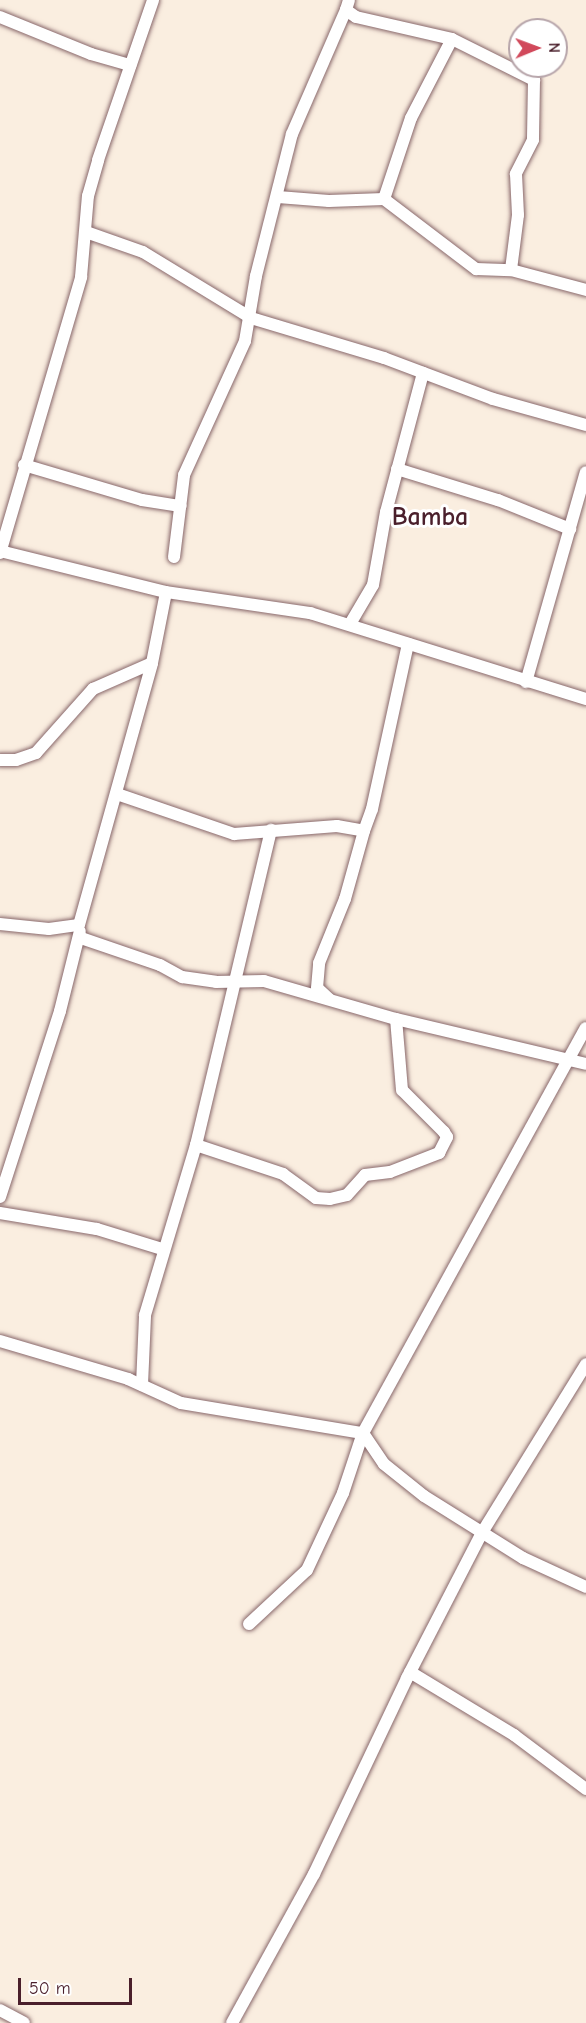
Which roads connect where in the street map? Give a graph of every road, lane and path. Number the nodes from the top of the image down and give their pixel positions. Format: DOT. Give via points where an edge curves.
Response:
graph roads {
  1 [pos="153,0"];
  2 [pos="348,5"];
  3 [pos="0,17"];
  4 [pos="452,39"];
  5 [pos="130,65"];
  6 [pos="278,197"];
  7 [pos="384,199"];
  8 [pos="86,232"];
  9 [pos="511,270"];
  10 [pos="586,290"];
  11 [pos="251,318"];
  12 [pos="423,373"];
  13 [pos="586,425"];
  14 [pos="24,465"];
  15 [pos="397,469"];
  16 [pos="586,472"];
  17 [pos="181,506"];
  18 [pos="570,528"];
  19 [pos="0,552"];
  20 [pos="174,557"];
  21 [pos="166,592"];
  22 [pos="350,624"];
  23 [pos="408,644"];
  24 [pos="152,663"];
  25 [pos="526,682"];
  26 [pos="586,699"];
  27 [pos="0,760"];
  28 [pos="117,794"];
  29 [pos="271,830"];
  30 [pos="364,831"];
  31 [pos="0,924"];
  32 [pos="80,931"];
  33 [pos="237,983"];
  34 [pos="333,1002"];
  35 [pos="396,1019"];
  36 [pos="586,1028"];
  37 [pos="570,1060"];
  38 [pos="586,1064"];
  39 [pos="196,1145"];
  40 [pos="0,1195"];
  41 [pos="0,1213"];
  42 [pos="162,1249"];
  43 [pos="0,1341"];
  44 [pos="586,1364"];
  45 [pos="142,1385"];
  46 [pos="363,1433"];
  47 [pos="483,1531"];
  48 [pos="586,1587"];
  49 [pos="249,1624"];
  50 [pos="410,1672"];
  51 [pos="586,1789"];
  52 [pos="0,2010"];
  53 [pos="24,2023"];
  54 [pos="232,2023"];
  1 -- 5 [label="street"];
  2 -- 4 [label="street" via="374,23"];
  2 -- 6 [label="street" via="292,134"];
  3 -- 5 [label="street" via="91,54"];
  4 -- 7 [label="street" via="411,118"];
  4 -- 9 [label="street" via="534,80 533,141 516,174 518,215"];
  5 -- 8 [label="street" via="88,196"];
  6 -- 7 [label="street" via="329,201"];
  6 -- 11 [label="street" via="256,276"];
  7 -- 9 [label="street" via="476,269"];
  8 -- 11 [label="street" via="143,252"];
  8 -- 14 [label="street" via="81,278"];
  9 -- 10 [label="street"];
  11 -- 12 [label="street"];
  11 -- 17 [label="street" via="245,341 184,475"];
  12 -- 13 [label="street" via="493,399"];
  12 -- 15 [label="street"];
  14 -- 17 [label="street" via="142,500"];
  14 -- 19 [label="street"];
  15 -- 18 [label="street" via="498,500"];
  15 -- 22 [label="street" via="373,585"];
  16 -- 18 [label="street"];
  17 -- 20 [label="street"];
  18 -- 25 [label="street"];
  19 -- 21 [label="street"];
  21 -- 22 [label="street" via="310,613"];
  21 -- 24 [label="street"];
  22 -- 23 [label="street"];
  23 -- 25 [label="street"];
  23 -- 30 [label="street"];
  24 -- 27 [label="street" via="93,688 36,753"];
  24 -- 28 [label="street"];
  25 -- 26 [label="street"];
  28 -- 29 [label="street" via="234,834"];
  28 -- 32 [label="street"];
  29 -- 30 [label="street" via="337,826"];
  29 -- 33 [label="street"];
  30 -- 34 [label="street" via="345,899 319,963 317,988"];
  31 -- 32 [label="street"];
  32 -- 33 [label="street" via="182,977"];
  32 -- 40 [label="street"];
  33 -- 34 [label="street" via="264,981"];
  33 -- 39 [label="street"];
  34 -- 35 [label="street"];
  35 -- 37 [label="street"];
  35 -- 39 [label="street" via="402,1090 447,1137 439,1153 390,1172 366,1175 347,1195 330,1199 316,1198 283,1174"];
  36 -- 37 [label="street"];
  37 -- 38 [label="street"];
  37 -- 46 [label="street" via="538,1110"];
  39 -- 42 [label="street"];
  41 -- 42 [label="street" via="97,1229"];
  42 -- 45 [label="street" via="145,1315"];
  43 -- 45 [label="street"];
  44 -- 47 [label="street"];
  45 -- 46 [label="street" via="181,1403"];
  46 -- 47 [label="street" via="384,1464 424,1496"];
  46 -- 49 [label="street" via="339,1504 307,1570"];
  47 -- 48 [label="street" via="523,1558"];
  47 -- 50 [label="street"];
  50 -- 51 [label="street" via="514,1735"];
  50 -- 54 [label="street" via="314,1874"];
  52 -- 53 [label="street"];
}
